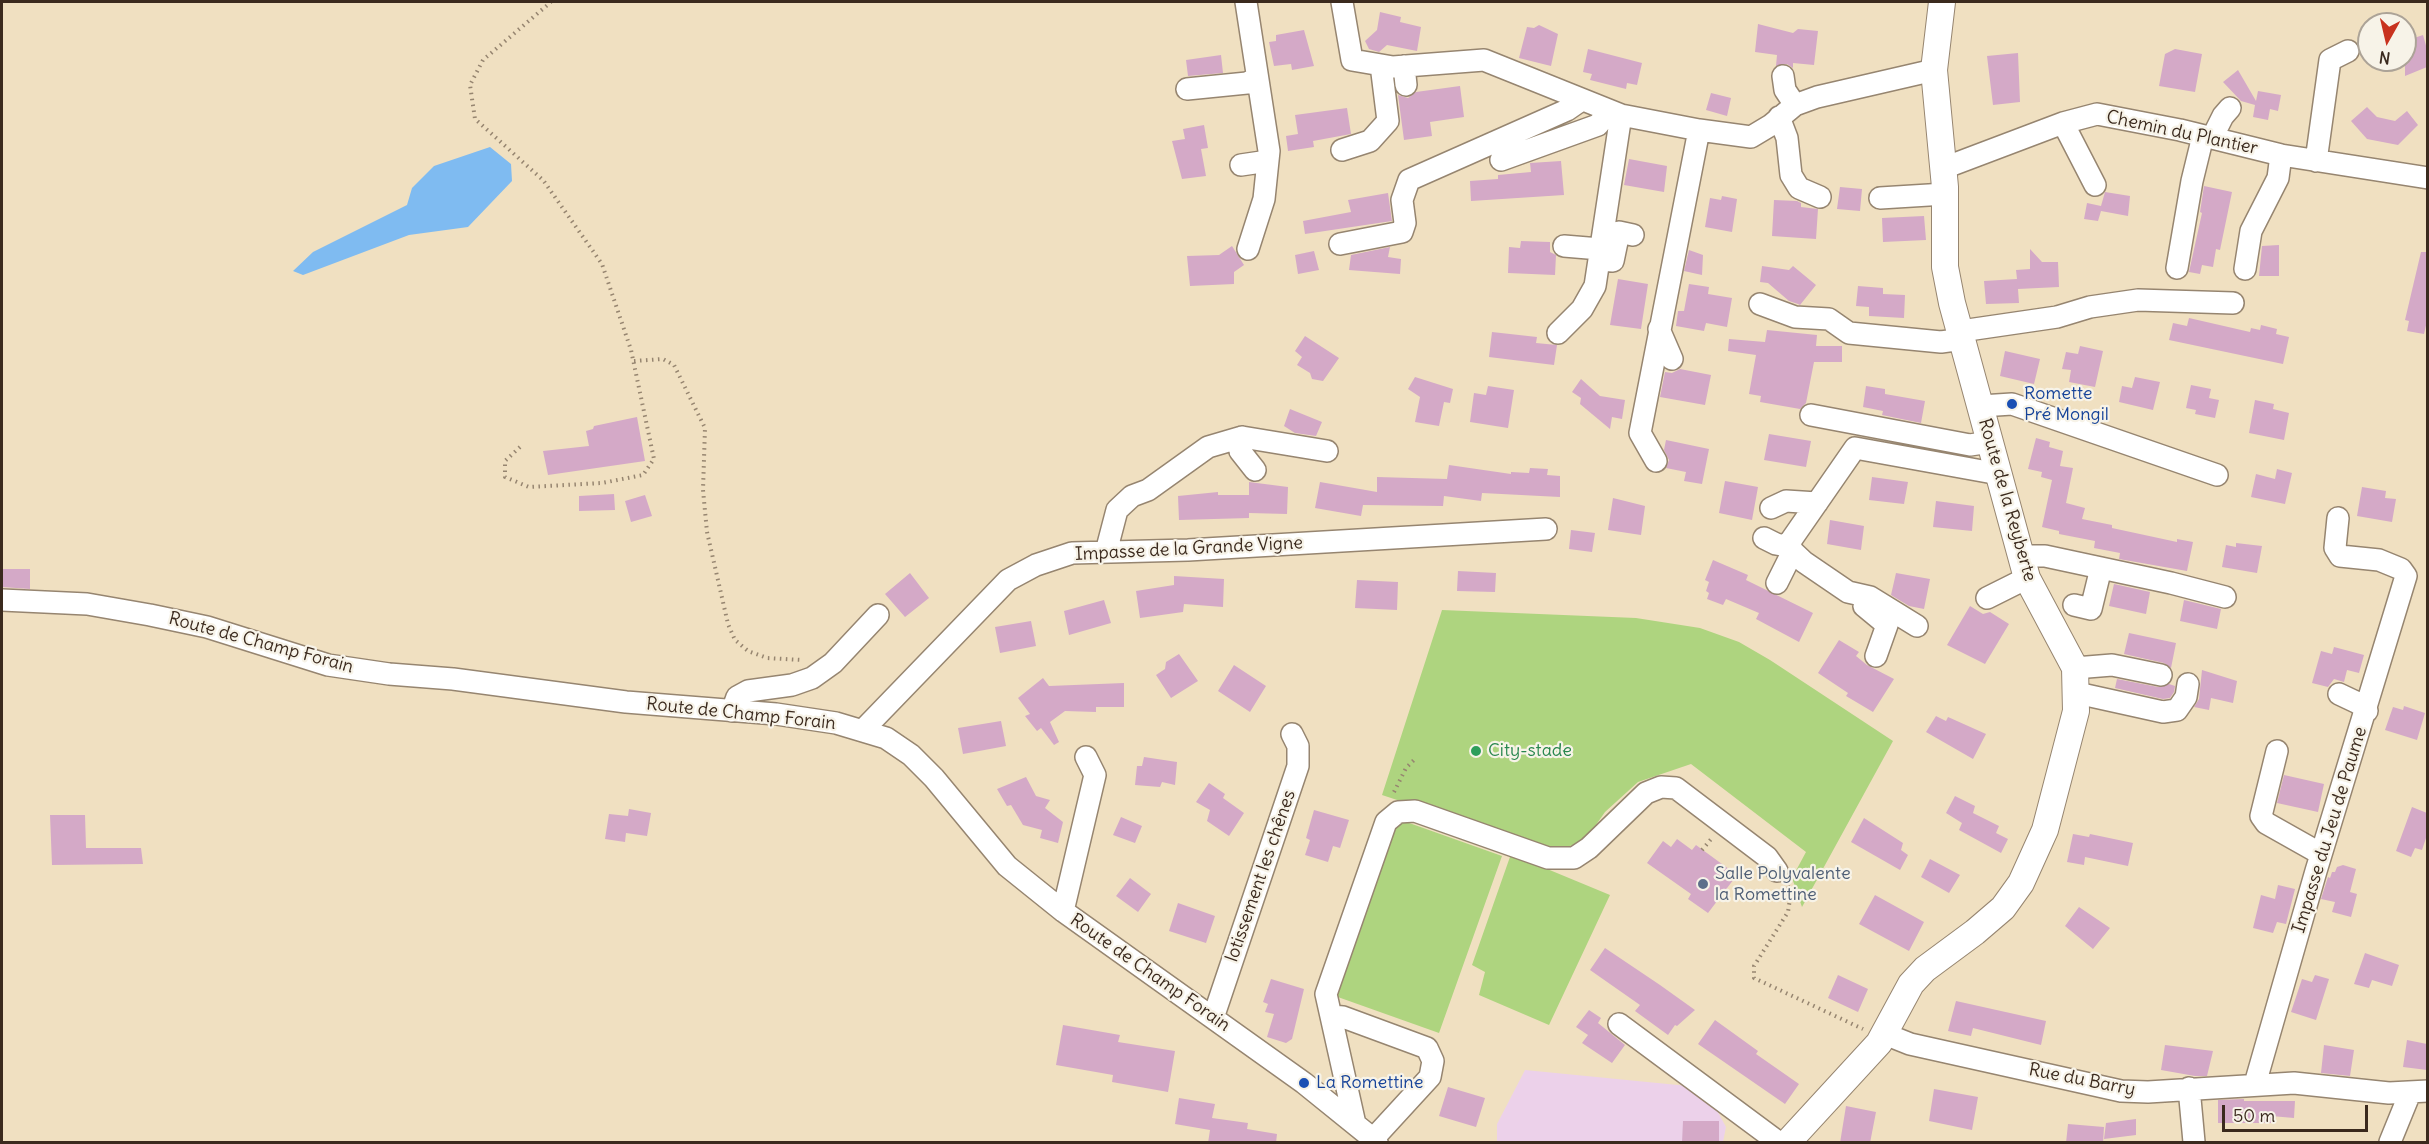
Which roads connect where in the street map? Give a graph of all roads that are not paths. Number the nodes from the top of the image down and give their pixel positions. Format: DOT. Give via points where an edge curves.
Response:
graph roads {
  1 [pos="1246,2"];
  2 [pos="1341,2"];
  3 [pos="1942,2"];
  4 [pos="2348,51"];
  5 [pos="1381,65"];
  6 [pos="1934,70"];
  7 [pos="1783,76"];
  8 [pos="1257,78"];
  9 [pos="1188,89"];
  10 [pos="1580,101"];
  11 [pos="2230,108"];
  12 [pos="1787,111"];
  13 [pos="1615,113"];
  14 [pos="2063,123"];
  15 [pos="1699,130"];
  16 [pos="2208,137"];
  17 [pos="1342,150"];
  18 [pos="2281,155"];
  19 [pos="1501,160"];
  20 [pos="1268,161"];
  21 [pos="2316,161"];
  22 [pos="1241,165"];
  23 [pos="1944,168"];
  24 [pos="2427,178"];
  25 [pos="2096,185"];
  26 [pos="1945,194"];
  27 [pos="1820,197"];
  28 [pos="1880,198"];
  29 [pos="1632,235"];
  30 [pos="1340,244"];
  31 [pos="1564,246"];
  32 [pos="1248,249"];
  33 [pos="1599,254"];
  34 [pos="2177,267"];
  35 [pos="2245,269"];
  36 [pos="2233,303"];
  37 [pos="1760,304"];
  38 [pos="1797,328"];
  39 [pos="1659,329"];
  40 [pos="1844,330"];
  41 [pos="1558,333"];
  42 [pos="1962,335"];
  43 [pos="1672,359"];
  44 [pos="1981,406"];
  45 [pos="1811,415"];
  46 [pos="1627,428"];
  47 [pos="1242,437"];
  48 [pos="1990,442"];
  49 [pos="1327,451"];
  50 [pos="1656,461"];
  51 [pos="1256,470"];
  52 [pos="1999,474"];
  53 [pos="2217,475"];
  54 [pos="1817,503"];
  55 [pos="1771,508"];
  56 [pos="2338,518"];
  57 [pos="1546,529"];
  58 [pos="1764,538"];
  59 [pos="1790,548"];
  60 [pos="1106,552"];
  61 [pos="2024,567"];
  62 [pos="2101,568"];
  63 [pos="1777,584"];
  64 [pos="1848,591"];
  65 [pos="2225,597"];
  66 [pos="1987,598"];
  67 [pos="2,600"];
  68 [pos="2074,605"];
  69 [pos="878,615"];
  70 [pos="1917,626"];
  71 [pos="1876,656"];
  72 [pos="2075,668"];
  73 [pos="2161,675"];
  74 [pos="2188,684"];
  75 [pos="2077,693"];
  76 [pos="2339,693"];
  77 [pos="732,711"];
  78 [pos="2367,711"];
  79 [pos="864,729"];
  80 [pos="1292,734"];
  81 [pos="2277,751"];
  82 [pos="1086,757"];
  83 [pos="2321,854"];
  84 [pos="1777,871"];
  85 [pos="1063,912"];
  86 [pos="1331,1017"];
  87 [pos="1213,1018"];
  88 [pos="1619,1024"];
  89 [pos="1882,1038"];
  90 [pos="2254,1084"];
  91 [pos="2189,1088"];
  92 [pos="2419,1092"];
  93 [pos="1355,1124"];
  94 [pos="1375,1141"];
  95 [pos="1778,1143"];
  96 [pos="1788,1143"];
  97 [pos="2194,1143"];
  98 [pos="2390,1143"];
  1 -- 8 [label="street"];
  2 -- 5 [label="street" via="1352,60"];
  3 -- 6 [label="main road, Route de la Reyberte"];
  4 -- 21 [label="street" via="2330,60"];
  5 -- 10 [label="street" via="1405,76 1484,60"];
  5 -- 17 [label="street" via="1379,115 1388,121 1370,141"];
  6 -- 12 [label="street" via="1817,97"];
  6 -- 23 [label="main road, Route de la Reyberte"];
  7 -- 12 [label="street"];
  8 -- 9 [label="street" via="1247,83"];
  8 -- 20 [label="street"];
  10 -- 13 [label="street"];
  10 -- 30 [label="street" via="1409,180 1402,200 1402,232"];
  11 -- 16 [label="street"];
  12 -- 15 [label="street" via="1751,137"];
  12 -- 27 [label="street" via="1791,175 1799,188"];
  13 -- 15 [label="street"];
  13 -- 19 [label="street" via="1599,125"];
  13 -- 33 [label="street"];
  14 -- 16 [label="street, Chemin du Plantier" via="2097,114"];
  14 -- 23 [label="street, Chemin du Plantier"];
  14 -- 25 [label="street"];
  15 -- 39 [label="street"];
  16 -- 18 [label="street, Chemin du Plantier"];
  16 -- 34 [label="street" via="2192,181"];
  18 -- 21 [label="street, Chemin du Plantier"];
  18 -- 35 [label="street" via="2278,178 2251,231"];
  20 -- 22 [label="street"];
  20 -- 32 [label="street" via="1264,199"];
  21 -- 24 [label="street, Chemin du Plantier"];
  23 -- 26 [label="main road, Route de la Reyberte"];
  26 -- 28 [label="street"];
  26 -- 42 [label="main road, Route de la Reyberte" via="1945,267"];
  29 -- 33 [label="street" via="1619,232 1613,261"];
  31 -- 33 [label="street"];
  33 -- 41 [label="street" via="1595,286 1582,309"];
  36 -- 42 [label="street" via="2138,300"];
  37 -- 40 [label="street" via="1795,316 1829,319"];
  38 -- 40 [label="street"];
  39 -- 43 [label="street"];
  39 -- 46 [label="street" via="1645,348"];
  39 -- 50 [label="street" via="1640,433"];
  40 -- 42 [label="street" via="1941,342"];
  42 -- 44 [label="main road, Route de la Reyberte"];
  44 -- 48 [label="main road, Route de la Reyberte"];
  44 -- 53 [label="street" via="2012,404"];
  45 -- 48 [label="street" via="1970,446"];
  47 -- 49 [label="street"];
  47 -- 51 [label="street" via="1240,451"];
  47 -- 60 [label="street" via="1208,447 1148,490 1132,496 1117,510"];
  48 -- 52 [label="main road, Route de la Reyberte"];
  52 -- 54 [label="street" via="1856,448"];
  52 -- 61 [label="main road, Route de la Reyberte"];
  54 -- 55 [label="street" via="1786,501"];
  54 -- 59 [label="street"];
  56 -- 78 [label="street, Impasse du Jeu de Paume" via="2335,548 2340,556 2379,560 2401,569 2406,576"];
  57 -- 60 [label="street, Impasse de la Grande Vigne"];
  58 -- 59 [label="street"];
  59 -- 63 [label="street"];
  59 -- 64 [label="street"];
  60 -- 79 [label="street, Impasse de la Grande Vigne" via="1072,553 1008,580"];
  61 -- 62 [label="street" via="2045,556"];
  61 -- 66 [label="street"];
  61 -- 72 [label="main road, Route de la Reyberte"];
  62 -- 65 [label="street"];
  62 -- 68 [label="street" via="2091,609"];
  64 -- 70 [label="street" via="1870,597"];
  64 -- 71 [label="street" via="1887,625"];
  67 -- 77 [label="street, Route de Champ Forain" via="87,604 150,615 207,627 328,665 626,702"];
  69 -- 77 [label="street" via="833,663 812,678 748,691 737,697"];
  72 -- 73 [label="street" via="2112,665"];
  72 -- 75 [label="main road, Route de la Reyberte"];
  74 -- 75 [label="street" via="2177,710 2163,712"];
  75 -- 89 [label="main road, Route de la Reyberte" via="2073,729 2045,830 2021,883 1996,914 1911,984"];
  76 -- 78 [label="street"];
  77 -- 79 [label="street, Route de Champ Forain"];
  78 -- 83 [label="street, Impasse du Jeu de Paume"];
  79 -- 85 [label="street, Route de Champ Forain" via="911,755 1007,866"];
  80 -- 87 [label="street, lotissement les chênes" via="1298,746 1298,766"];
  81 -- 83 [label="street" via="2261,816 2266,823"];
  82 -- 85 [label="street" via="1095,775"];
  83 -- 90 [label="street, Impasse du Jeu de Paume"];
  84 -- 86 [label="street" via="1767,857 1676,788 1661,787 1646,793 1574,858 1548,858 1415,812 1398,812 1386,822 1326,994"];
  85 -- 87 [label="street, Route de Champ Forain"];
  86 -- 93 [label="street"];
  86 -- 94 [label="street" via="1343,1017 1427,1048 1433,1061 1430,1077"];
  87 -- 93 [label="street, Route de Champ Forain"];
  88 -- 95 [label="street"];
  89 -- 91 [label="street, Rue du Barry" via="2121,1091"];
  89 -- 96 [label="main road, Route de la Reyberte"];
  90 -- 91 [label="street, Rue du Barry"];
  90 -- 92 [label="street, Rue du Barry"];
  91 -- 97 [label="street"];
  92 -- 98 [label="street"];
  93 -- 94 [label="street, Route de Champ Forain"];
}
